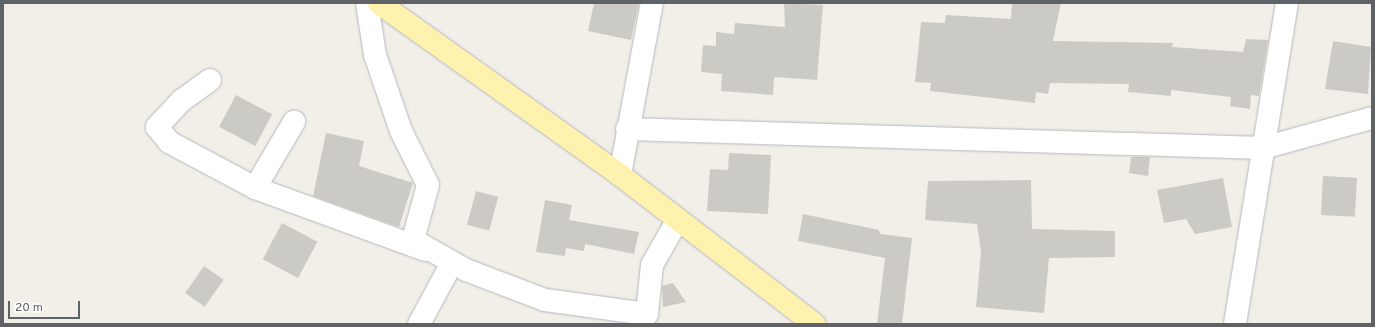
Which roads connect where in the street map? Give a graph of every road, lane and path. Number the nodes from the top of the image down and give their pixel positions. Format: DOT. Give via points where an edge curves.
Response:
graph roads {
  1 [pos="367,3"];
  2 [pos="379,3"];
  3 [pos="652,3"];
  4 [pos="1287,3"];
  5 [pos="210,80"];
  6 [pos="1372,118"];
  7 [pos="294,122"];
  8 [pos="627,128"];
  9 [pos="1263,148"];
  10 [pos="620,175"];
  11 [pos="255,188"];
  12 [pos="677,221"];
  13 [pos="446,259"];
  14 [pos="645,319"];
  15 [pos="418,324"];
  16 [pos="814,324"];
  17 [pos="1235,324"];
  1 -- 13 [label="street" via="375,55 401,131 428,185 413,240"];
  2 -- 10 [label="main road"];
  3 -- 8 [label="street"];
  4 -- 9 [label="street"];
  5 -- 11 [label="street" via="182,100 157,127 169,142"];
  6 -- 9 [label="street"];
  7 -- 11 [label="street"];
  8 -- 9 [label="street"];
  8 -- 10 [label="street"];
  9 -- 17 [label="street"];
  10 -- 12 [label="main road"];
  11 -- 13 [label="street"];
  12 -- 14 [label="street" via="652,265"];
  12 -- 16 [label="main road"];
  13 -- 14 [label="street" via="545,300"];
  13 -- 15 [label="street"];
}
